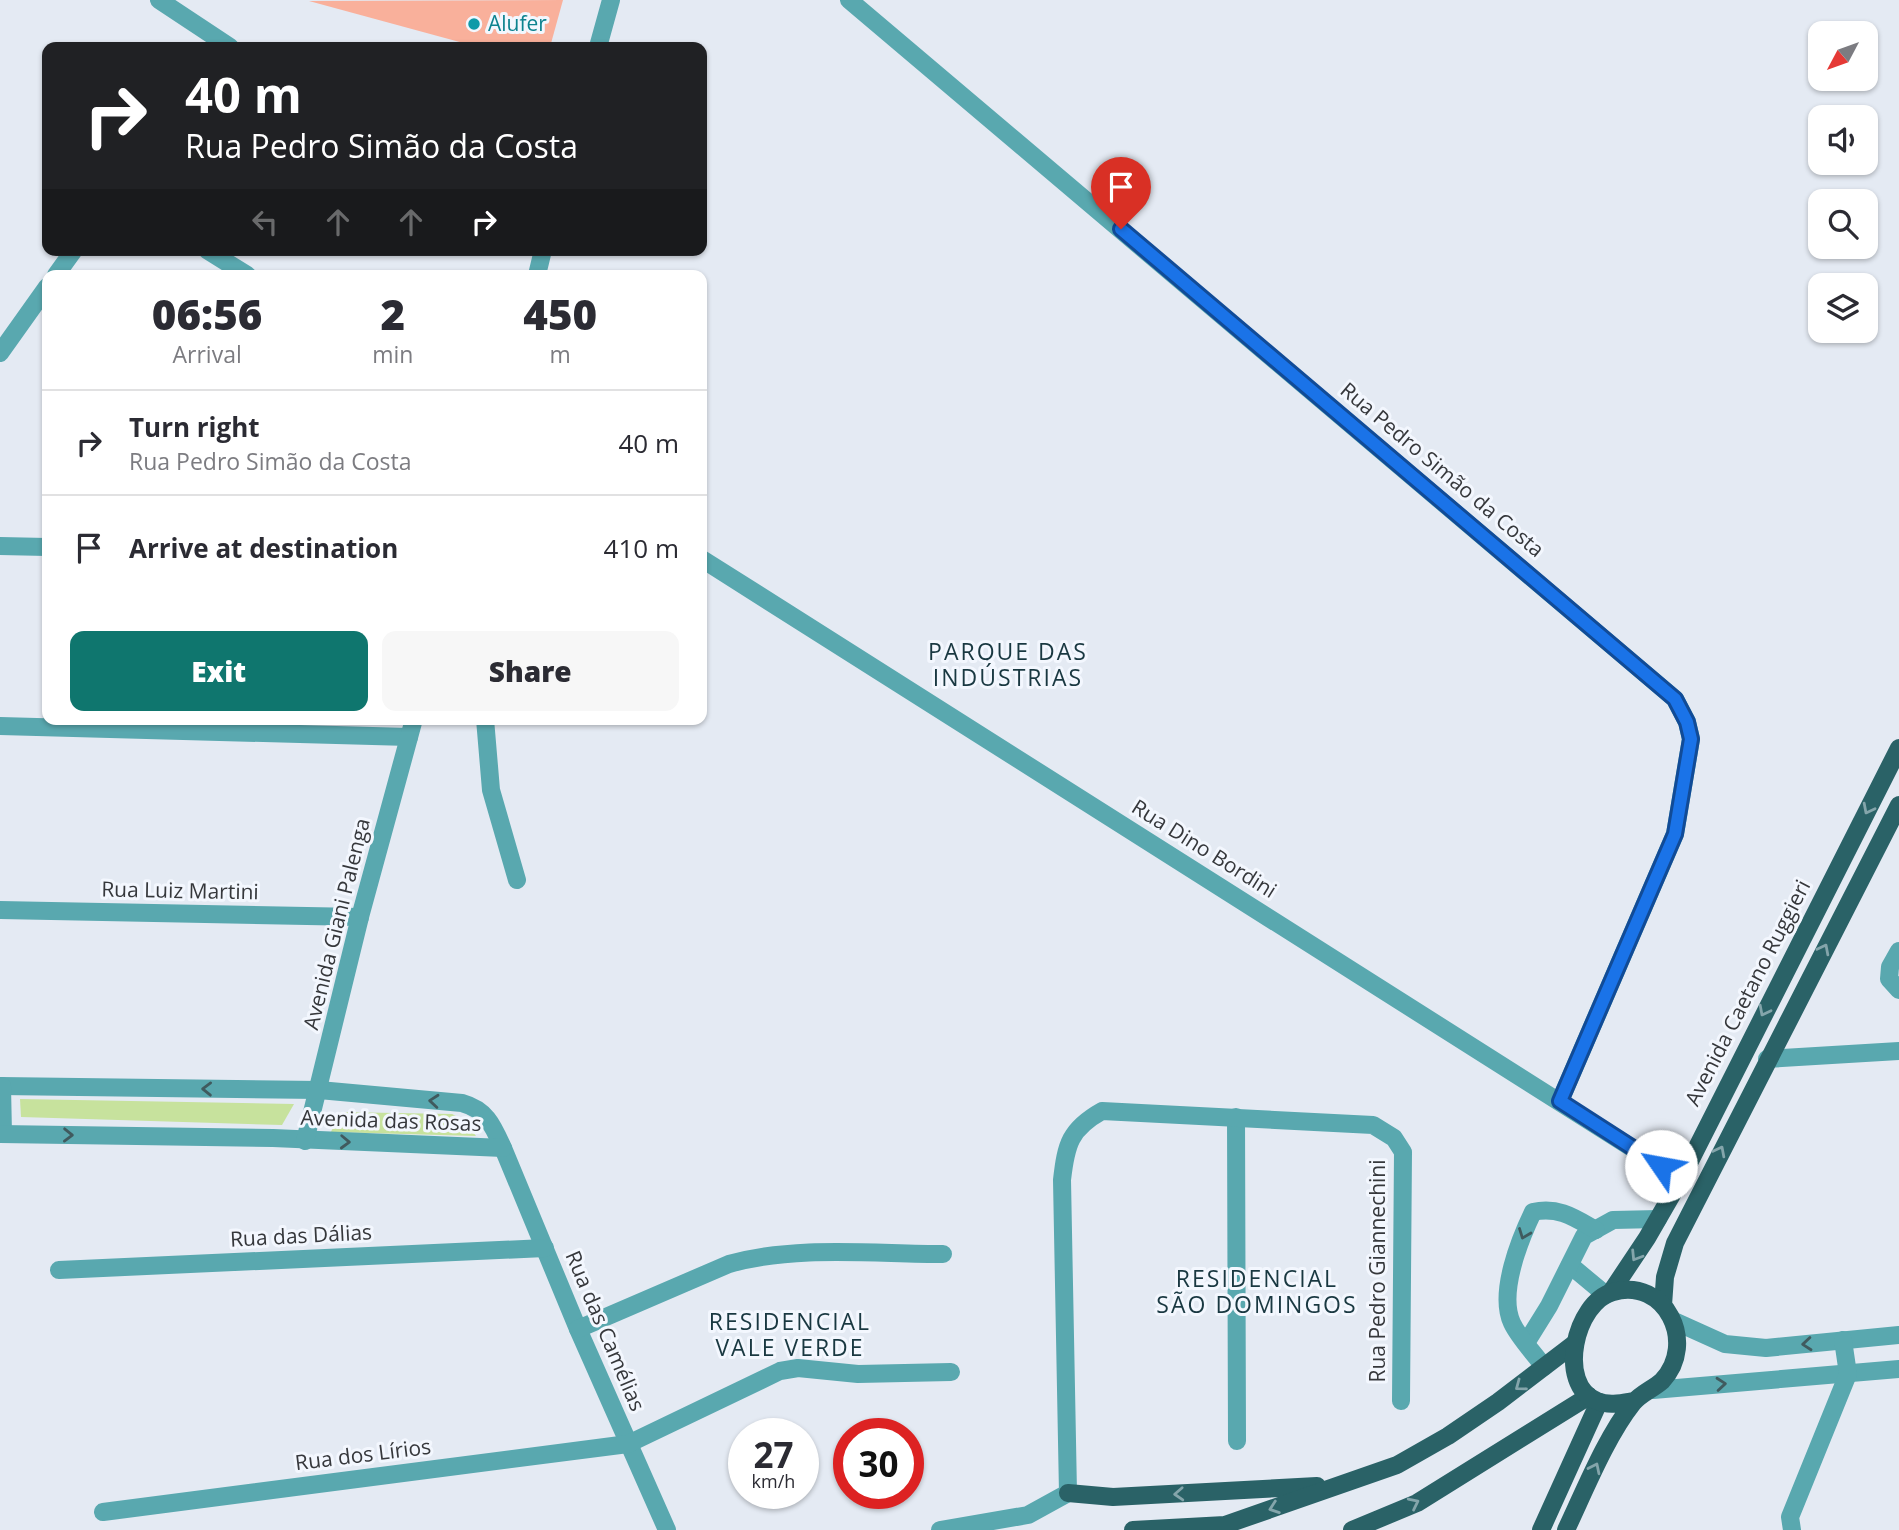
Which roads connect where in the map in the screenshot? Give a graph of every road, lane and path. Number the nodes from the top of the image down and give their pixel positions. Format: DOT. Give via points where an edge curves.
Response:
graph roads {
  1 [pos="159,0"];
  2 [pos="611,0"];
  3 [pos="849,0"];
  4 [pos="217,42"];
  5 [pos="599,42"];
  6 [pos="217,256"];
  7 [pos="239,270"];
  8 [pos="42,294"];
  9 [pos="0,353"];
  10 [pos="0,546"];
  11 [pos="42,547"];
  12 [pos="707,562"];
  13 [pos="412,725"];
  14 [pos="486,725"];
  15 [pos="0,726"];
  16 [pos="409,737"];
  17 [pos="1899,748"];
  18 [pos="1899,805"];
  19 [pos="517,880"];
  20 [pos="0,910"];
  21 [pos="360,917"];
  22 [pos="1899,951"];
  23 [pos="1899,990"];
  24 [pos="1899,1051"];
  25 [pos="1767,1059"];
  26 [pos="1,1086"];
  27 [pos="318,1090"];
  28 [pos="1560,1101"];
  29 [pos="1236,1117"];
  30 [pos="2,1134"];
  31 [pos="305,1141"];
  32 [pos="503,1148"];
  33 [pos="1681,1179"];
  34 [pos="1658,1219"];
  35 [pos="1596,1230"];
  36 [pos="545,1248"];
  37 [pos="943,1254"];
  38 [pos="1570,1265"];
  39 [pos="59,1270"];
  40 [pos="1608,1294"];
  41 [pos="1663,1306"];
  42 [pos="1674,1321"];
  43 [pos="578,1329"];
  44 [pos="1899,1335"];
  45 [pos="1843,1340"];
  46 [pos="1526,1343"];
  47 [pos="1574,1344"];
  48 [pos="1544,1367"];
  49 [pos="1899,1369"];
  50 [pos="951,1372"];
  51 [pos="1848,1374"];
  52 [pos="1653,1390"];
  53 [pos="1594,1399"];
  54 [pos="1401,1401"];
  55 [pos="1634,1401"];
  56 [pos="1237,1441"];
  57 [pos="628,1444"];
  58 [pos="1345,1485"];
  59 [pos="1068,1493"];
  60 [pos="103,1512"];
  61 [pos="667,1530"];
  62 [pos="940,1530"];
  63 [pos="1132,1530"];
  64 [pos="1352,1530"];
  65 [pos="1541,1530"];
  66 [pos="1566,1530"];
  67 [pos="1792,1530"];
  1 -- 4 [label="street"];
  2 -- 5 [label="street"];
  3 -- 28 [label="street, Rua Pedro Simão da Costa" via="1675,699 1691,739 1675,834"];
  6 -- 7 [label="street"];
  8 -- 9 [label="street"];
  10 -- 11 [label="street"];
  12 -- 28 [label="street, Rua Dino Bordini"];
  13 -- 16 [label="street, Avenida Giani Palenga"];
  14 -- 19 [label="street" via="491,790"];
  15 -- 16 [label="street"];
  16 -- 21 [label="street, Avenida Giani Palenga"];
  17 -- 33 [label="main road, Avenida Caetano Ruggieri, one-way"];
  25 -- 18 [label="main road, one-way"];
  20 -- 21 [label="street, Rua Luiz Martini"];
  21 -- 27 [label="street, Avenida Giani Palenga"];
  22 -- 23 [label="street" via="1889,979"];
  24 -- 25 [label="street"];
  41 -- 25 [label="main road, one-way" via="1675,1243"];
  27 -- 26 [label="street, Avenida das Rosas, one-way"];
  26 -- 30 [label="street, Avenida das Rosas"];
  27 -- 31 [label="street, Avenida Giani Palenga"];
  32 -- 27 [label="street, Avenida das Rosas, one-way" via="489,1119 471,1105"];
  28 -- 33 [label="street, Rua Dino Bordini"];
  29 -- 54 [label="street, Rua Pedro Giannechini" via="1373,1125 1399,1145 1403,1152"];
  29 -- 56 [label="street"];
  29 -- 59 [label="street" via="1102,1111 1085,1120 1072,1135 1062,1180"];
  30 -- 31 [label="street, Avenida das Rosas, one-way"];
  31 -- 32 [label="street, Avenida das Rosas, one-way"];
  32 -- 36 [label="street, Rua das Camélias"];
  33 -- 34 [label="main road, Avenida Caetano Ruggieri"];
  34 -- 35 [label="street" via="1613,1220"];
  34 -- 40 [label="main road, Avenida Caetano Ruggieri, one-way"];
  35 -- 38 [label="street" via="1584,1236"];
  35 -- 46 [label="street, one-way" via="1550,1208 1534,1212 1521,1237 1507,1297 1511,1322"];
  36 -- 39 [label="street, Rua das Dálias"];
  36 -- 43 [label="street, Rua das Camélias"];
  37 -- 43 [label="street" via="754,1258"];
  38 -- 40 [label="street"];
  38 -- 46 [label="street"];
  40 -- 41 [label="main road" via="1632,1290"];
  40 -- 47 [label="main road" via="1586,1316"];
  41 -- 42 [label="main road"];
  45 -- 42 [label="street, one-way" via="1766,1348 1725,1344"];
  42 -- 52 [label="main road" via="1675,1360"];
  43 -- 57 [label="street, Rua das Camélias"];
  44 -- 45 [label="street"];
  45 -- 51 [label="street"];
  46 -- 48 [label="street"];
  47 -- 48 [label="main road"];
  47 -- 53 [label="main road" via="1580,1382"];
  48 -- 58 [label="main road, one-way" via="1448,1436 1397,1465"];
  49 -- 51 [label="street"];
  50 -- 57 [label="street, Rua dos Lírios" via="780,1371"];
  52 -- 51 [label="street, one-way"];
  51 -- 67 [label="street" via="1790,1517"];
  52 -- 55 [label="main road"];
  53 -- 55 [label="main road" via="1616,1404"];
  64 -- 53 [label="main road, one-way" via="1417,1503"];
  53 -- 65 [label="main road"];
  66 -- 55 [label="main road, one-way"];
  57 -- 60 [label="street, Rua dos Lírios"];
  57 -- 61 [label="street, Rua das Camélias"];
  58 -- 59 [label="main road, one-way" via="1113,1497"];
  58 -- 63 [label="main road, one-way" via="1224,1525"];
  59 -- 62 [label="street" via="1028,1515"];
}
